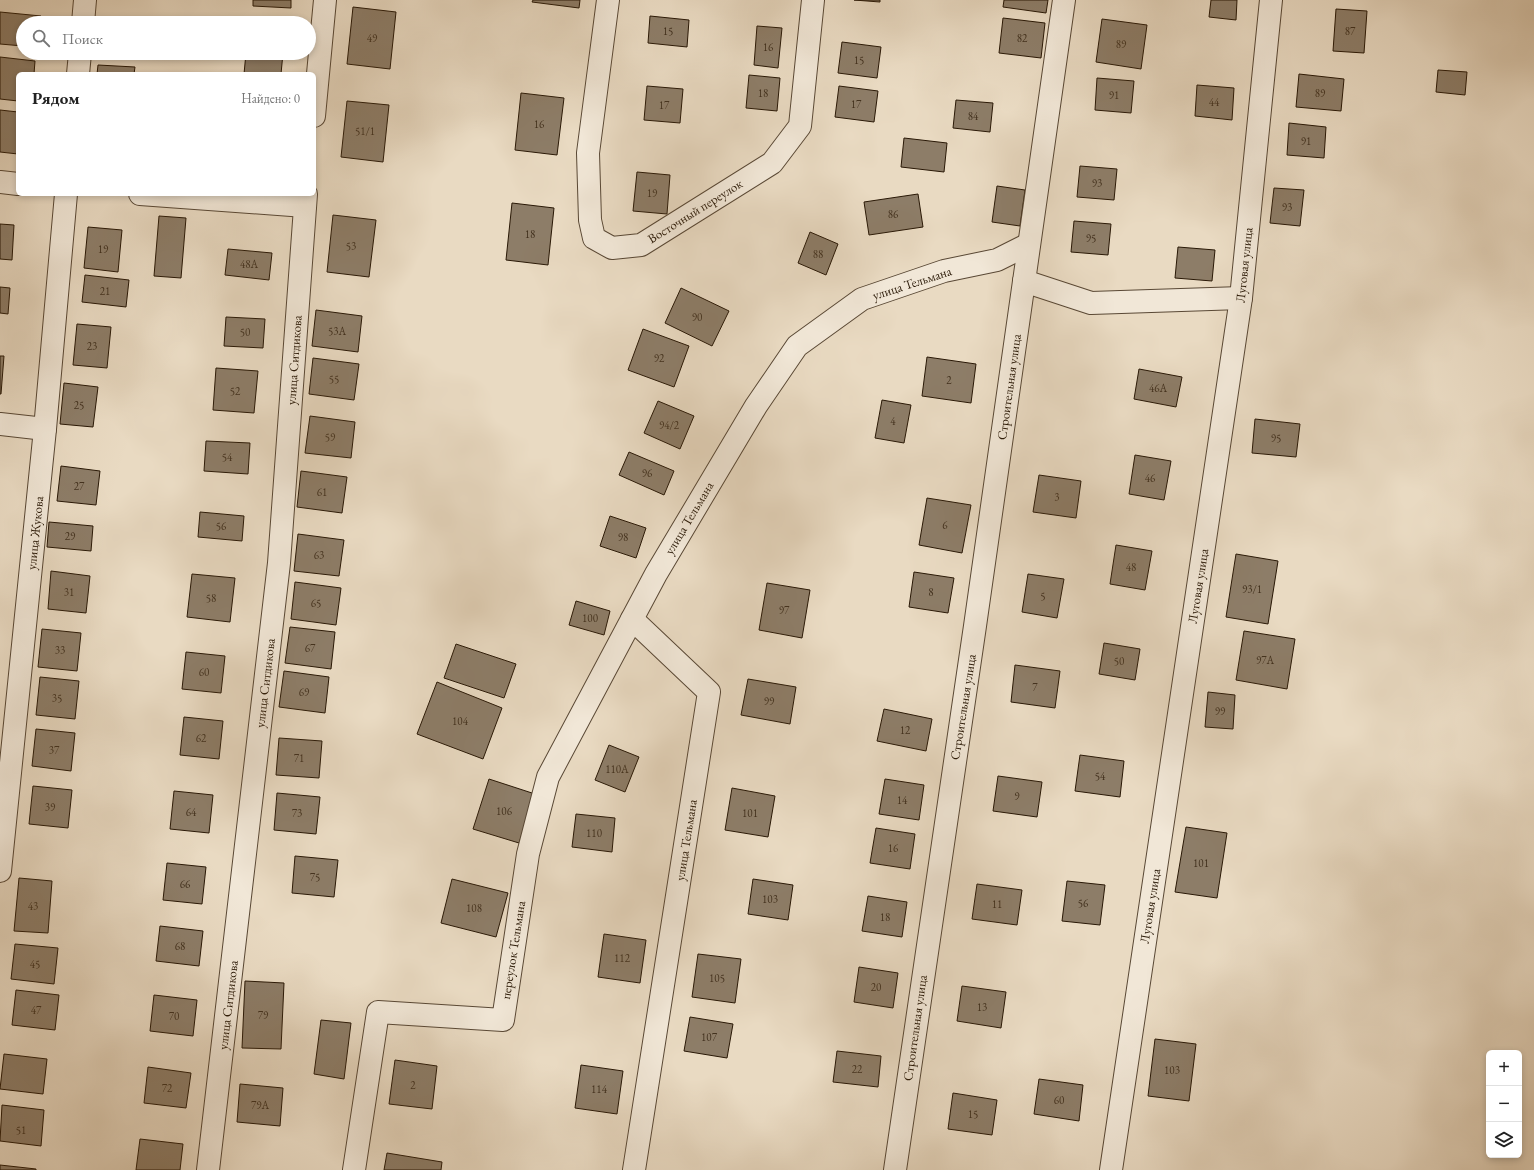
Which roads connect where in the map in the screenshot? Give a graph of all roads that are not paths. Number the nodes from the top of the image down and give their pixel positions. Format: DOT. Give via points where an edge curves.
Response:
graph roads {
  1 [pos="85,0"];
  2 [pos="325,0"];
  3 [pos="608,0"];
  4 [pos="814,0"];
  5 [pos="1064,0"];
  6 [pos="1271,0"];
  7 [pos="84,16"];
  8 [pos="79,60"];
  9 [pos="78,72"];
  10 [pos="316,95"];
  11 [pos="0,182"];
  12 [pos="16,184"];
  13 [pos="66,196"];
  14 [pos="195,196"];
  15 [pos="306,200"];
  16 [pos="1029,244"];
  17 [pos="1024,281"];
  18 [pos="1241,298"];
  19 [pos="0,424"];
  20 [pos="46,429"];
  21 [pos="632,619"];
  22 [pos="0,871"];
  23 [pos="208,1170"];
  24 [pos="354,1170"];
  25 [pos="634,1170"];
  26 [pos="895,1170"];
  27 [pos="1111,1170"];
  1 -- 7 [label="street"];
  2 -- 10 [label="street"];
  3 -- 4 [label="street, Восточный переулок" via="588,153 590,220 594,238 612,248 641,245 772,163 800,126"];
  5 -- 16 [label="street"];
  6 -- 18 [label="street, Луговая улица"];
  8 -- 9 [label="street"];
  11 -- 12 [label="street"];
  13 -- 20 [label="street, улица Жукова"];
  14 -- 15 [label="street"];
  15 -- 23 [label="street, улица Ситдикова" via="279,563"];
  16 -- 17 [label="street, Строительная улица"];
  16 -- 21 [label="street, улица Тельмана" via="997,260 944,271 862,299 797,346 756,406"];
  17 -- 18 [label="street" via="1091,303"];
  17 -- 26 [label="street, Строительная улица"];
  18 -- 27 [label="street, Луговая улица"];
  19 -- 20 [label="street"];
  20 -- 22 [label="street, улица Жукова"];
  21 -- 24 [label="street, переулок Тельмана" via="548,777 528,854 503,1020 378,1012"];
  21 -- 25 [label="street, улица Тельмана" via="709,692"];
}
